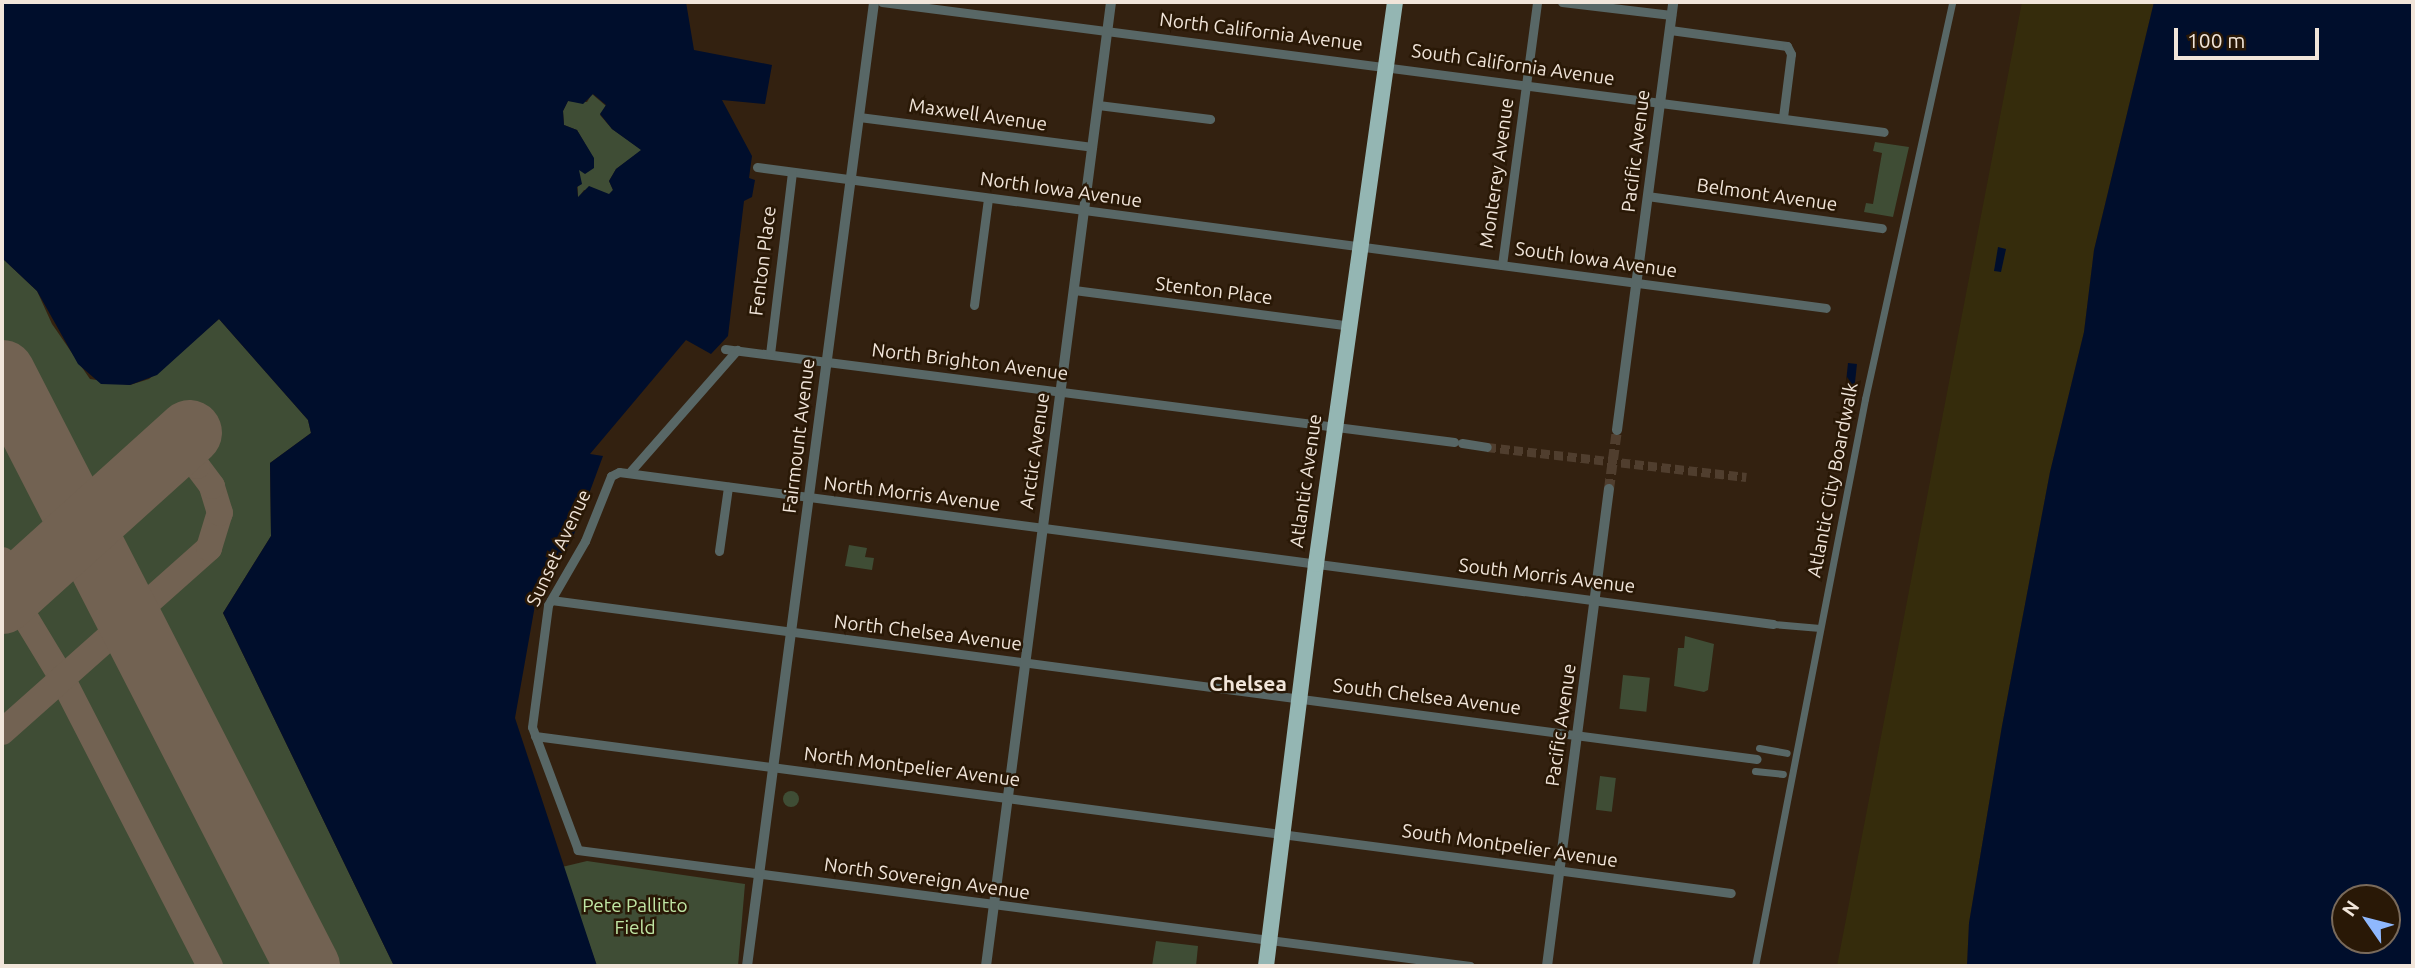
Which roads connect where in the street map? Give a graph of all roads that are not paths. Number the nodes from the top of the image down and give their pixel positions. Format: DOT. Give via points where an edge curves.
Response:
graph roads {
  1 [pos="874,2"];
  2 [pos="882,2"];
  3 [pos="1111,2"];
  4 [pos="1395,2"];
  5 [pos="1537,2"];
  6 [pos="1562,2"];
  7 [pos="1673,2"];
  8 [pos="1952,2"];
  9 [pos="1671,15"];
  10 [pos="1670,30"];
  11 [pos="1107,31"];
  12 [pos="1386,65"];
  13 [pos="1526,85"];
  14 [pos="1659,103"];
  15 [pos="1098,105"];
  16 [pos="859,117"];
  17 [pos="1783,117"];
  18 [pos="1210,119"];
  19 [pos="1884,132"];
  20 [pos="1092,147"];
  21 [pos="757,167"];
  22 [pos="792,172"];
  23 [pos="849,180"];
  24 [pos="1647,196"];
  25 [pos="988,198"];
  26 [pos="1084,211"];
  27 [pos="1882,228"];
  28 [pos="1361,247"];
  29 [pos="1502,265"];
  30 [pos="1636,282"];
  31 [pos="1074,290"];
  32 [pos="974,305"];
  33 [pos="1826,308"];
  34 [pos="1350,326"];
  35 [pos="725,349"];
  36 [pos="737,349"];
  37 [pos="770,354"];
  38 [pos="827,362"];
  39 [pos="1061,391"];
  40 [pos="1335,430"];
  41 [pos="1617,430"];
  42 [pos="1487,447"];
  43 [pos="629,473"];
  44 [pos="728,487"];
  45 [pos="1609,489"];
  46 [pos="809,498"];
  47 [pos="1043,528"];
  48 [pos="719,551"];
  49 [pos="1315,564"];
  50 [pos="1595,598"];
  51 [pos="551,600"];
  52 [pos="1773,624"];
  53 [pos="1821,628"];
  54 [pos="791,632"];
  55 [pos="1026,663"];
  56 [pos="1301,698"];
  57 [pos="1577,734"];
  58 [pos="535,736"];
  59 [pos="1787,753"];
  60 [pos="1758,754"];
  61 [pos="774,767"];
  62 [pos="1755,771"];
  63 [pos="1783,774"];
  64 [pos="1008,797"];
  65 [pos="1284,834"];
  66 [pos="580,851"];
  67 [pos="1560,870"];
  68 [pos="760,875"];
  69 [pos="1731,892"];
  70 [pos="994,906"];
  71 [pos="1269,941"];
  72 [pos="747,966"];
  73 [pos="986,966"];
  74 [pos="1266,966"];
  75 [pos="1470,966"];
  76 [pos="1547,966"];
  77 [pos="1755,966"];
  1 -- 16 [label="street, Fairmount Avenue"];
  2 -- 11 [label="street, North California Avenue"];
  3 -- 11 [label="street, Arctic Avenue"];
  4 -- 12 [label="highway, Atlantic Avenue"];
  5 -- 13 [label="street, Monterey Avenue"];
  6 -- 9 [label="street"];
  7 -- 9 [label="street, Pacific Avenue"];
  8 -- 53 [label="street, Atlantic City Boardwalk" via="1864,399"];
  9 -- 10 [label="street, Pacific Avenue"];
  10 -- 14 [label="street, Pacific Avenue"];
  10 -- 17 [label="street" via="1787,46 1791,54"];
  11 -- 12 [label="street, North California Avenue"];
  11 -- 15 [label="street, Arctic Avenue"];
  12 -- 13 [label="street, South California Avenue"];
  12 -- 28 [label="highway, Atlantic Avenue"];
  13 -- 14 [label="street, South California Avenue"];
  13 -- 29 [label="street, Monterey Avenue"];
  14 -- 17 [label="street, South California Avenue"];
  14 -- 24 [label="street, Pacific Avenue"];
  15 -- 18 [label="street"];
  15 -- 20 [label="street, Arctic Avenue"];
  16 -- 20 [label="street, Maxwell Avenue"];
  16 -- 23 [label="street, Fairmount Avenue"];
  17 -- 19 [label="street, South California Avenue"];
  20 -- 26 [label="street, Arctic Avenue"];
  21 -- 22 [label="street, North Iowa Avenue"];
  22 -- 23 [label="street, North Iowa Avenue"];
  22 -- 37 [label="street, Fenton Place"];
  23 -- 25 [label="street, North Iowa Avenue"];
  23 -- 38 [label="street, Fairmount Avenue"];
  24 -- 27 [label="street, Belmont Avenue"];
  24 -- 30 [label="street, Pacific Avenue"];
  25 -- 26 [label="street, North Iowa Avenue"];
  25 -- 32 [label="street"];
  26 -- 28 [label="street, North Iowa Avenue"];
  26 -- 31 [label="street, Arctic Avenue"];
  28 -- 29 [label="street, South Iowa Avenue"];
  28 -- 34 [label="highway, Atlantic Avenue"];
  29 -- 30 [label="street, South Iowa Avenue"];
  30 -- 33 [label="street, South Iowa Avenue"];
  30 -- 41 [label="street, Pacific Avenue"];
  31 -- 34 [label="street, Stenton Place"];
  31 -- 39 [label="street, Arctic Avenue"];
  34 -- 40 [label="highway, Atlantic Avenue"];
  35 -- 36 [label="street, North Brighton Avenue"];
  36 -- 37 [label="street, North Brighton Avenue"];
  36 -- 43 [label="street, Sunset Avenue"];
  37 -- 38 [label="street, North Brighton Avenue"];
  38 -- 39 [label="street, North Brighton Avenue"];
  38 -- 46 [label="street, Fairmount Avenue"];
  39 -- 40 [label="street, North Brighton Avenue"];
  39 -- 47 [label="street, Arctic Avenue"];
  40 -- 42 [label="street, North Brighton Avenue"];
  40 -- 49 [label="highway, Atlantic Avenue"];
  43 -- 44 [label="street, North Morris Avenue"];
  43 -- 51 [label="street, Sunset Avenue" via="611,476 585,541"];
  44 -- 46 [label="street, North Morris Avenue"];
  44 -- 48 [label="street"];
  45 -- 50 [label="street, Pacific Avenue"];
  46 -- 47 [label="street, North Morris Avenue"];
  46 -- 54 [label="street, Fairmount Avenue"];
  47 -- 49 [label="street, North Morris Avenue"];
  47 -- 55 [label="street, Arctic Avenue"];
  49 -- 50 [label="street, South Morris Avenue"];
  49 -- 56 [label="highway, Atlantic Avenue"];
  50 -- 52 [label="street, South Morris Avenue"];
  50 -- 57 [label="street, Pacific Avenue"];
  51 -- 54 [label="street, North Chelsea Avenue"];
  51 -- 58 [label="street, Sunset Avenue" via="532,720"];
  52 -- 53 [label="street"];
  53 -- 77 [label="street, Atlantic City Boardwalk"];
  54 -- 55 [label="street, North Chelsea Avenue"];
  54 -- 61 [label="street, Fairmount Avenue"];
  55 -- 56 [label="street, North Chelsea Avenue"];
  55 -- 64 [label="street, Arctic Avenue"];
  56 -- 57 [label="street, South Chelsea Avenue"];
  56 -- 65 [label="highway, Atlantic Avenue"];
  57 -- 60 [label="street, South Chelsea Avenue"];
  57 -- 67 [label="street, Pacific Avenue"];
  58 -- 61 [label="street, North Montpelier Avenue"];
  58 -- 66 [label="street, Sunset Avenue" via="573,846"];
  59 -- 60 [label="street"];
  61 -- 64 [label="street, North Montpelier Avenue"];
  61 -- 68 [label="street, Fairmount Avenue"];
  62 -- 63 [label="street"];
  64 -- 65 [label="street, North Montpelier Avenue"];
  64 -- 70 [label="street, Arctic Avenue"];
  65 -- 67 [label="street, South Montpelier Avenue"];
  65 -- 71 [label="highway, Atlantic Avenue"];
  66 -- 68 [label="street, North Sovereign Avenue"];
  67 -- 69 [label="street, South Montpelier Avenue"];
  67 -- 76 [label="street, Pacific Avenue"];
  68 -- 70 [label="street, North Sovereign Avenue"];
  68 -- 72 [label="street"];
  70 -- 71 [label="street, North Sovereign Avenue"];
  70 -- 73 [label="street, Arctic Avenue"];
  71 -- 74 [label="highway, Atlantic Avenue"];
  71 -- 75 [label="street, North Sovereign Avenue"];
}
